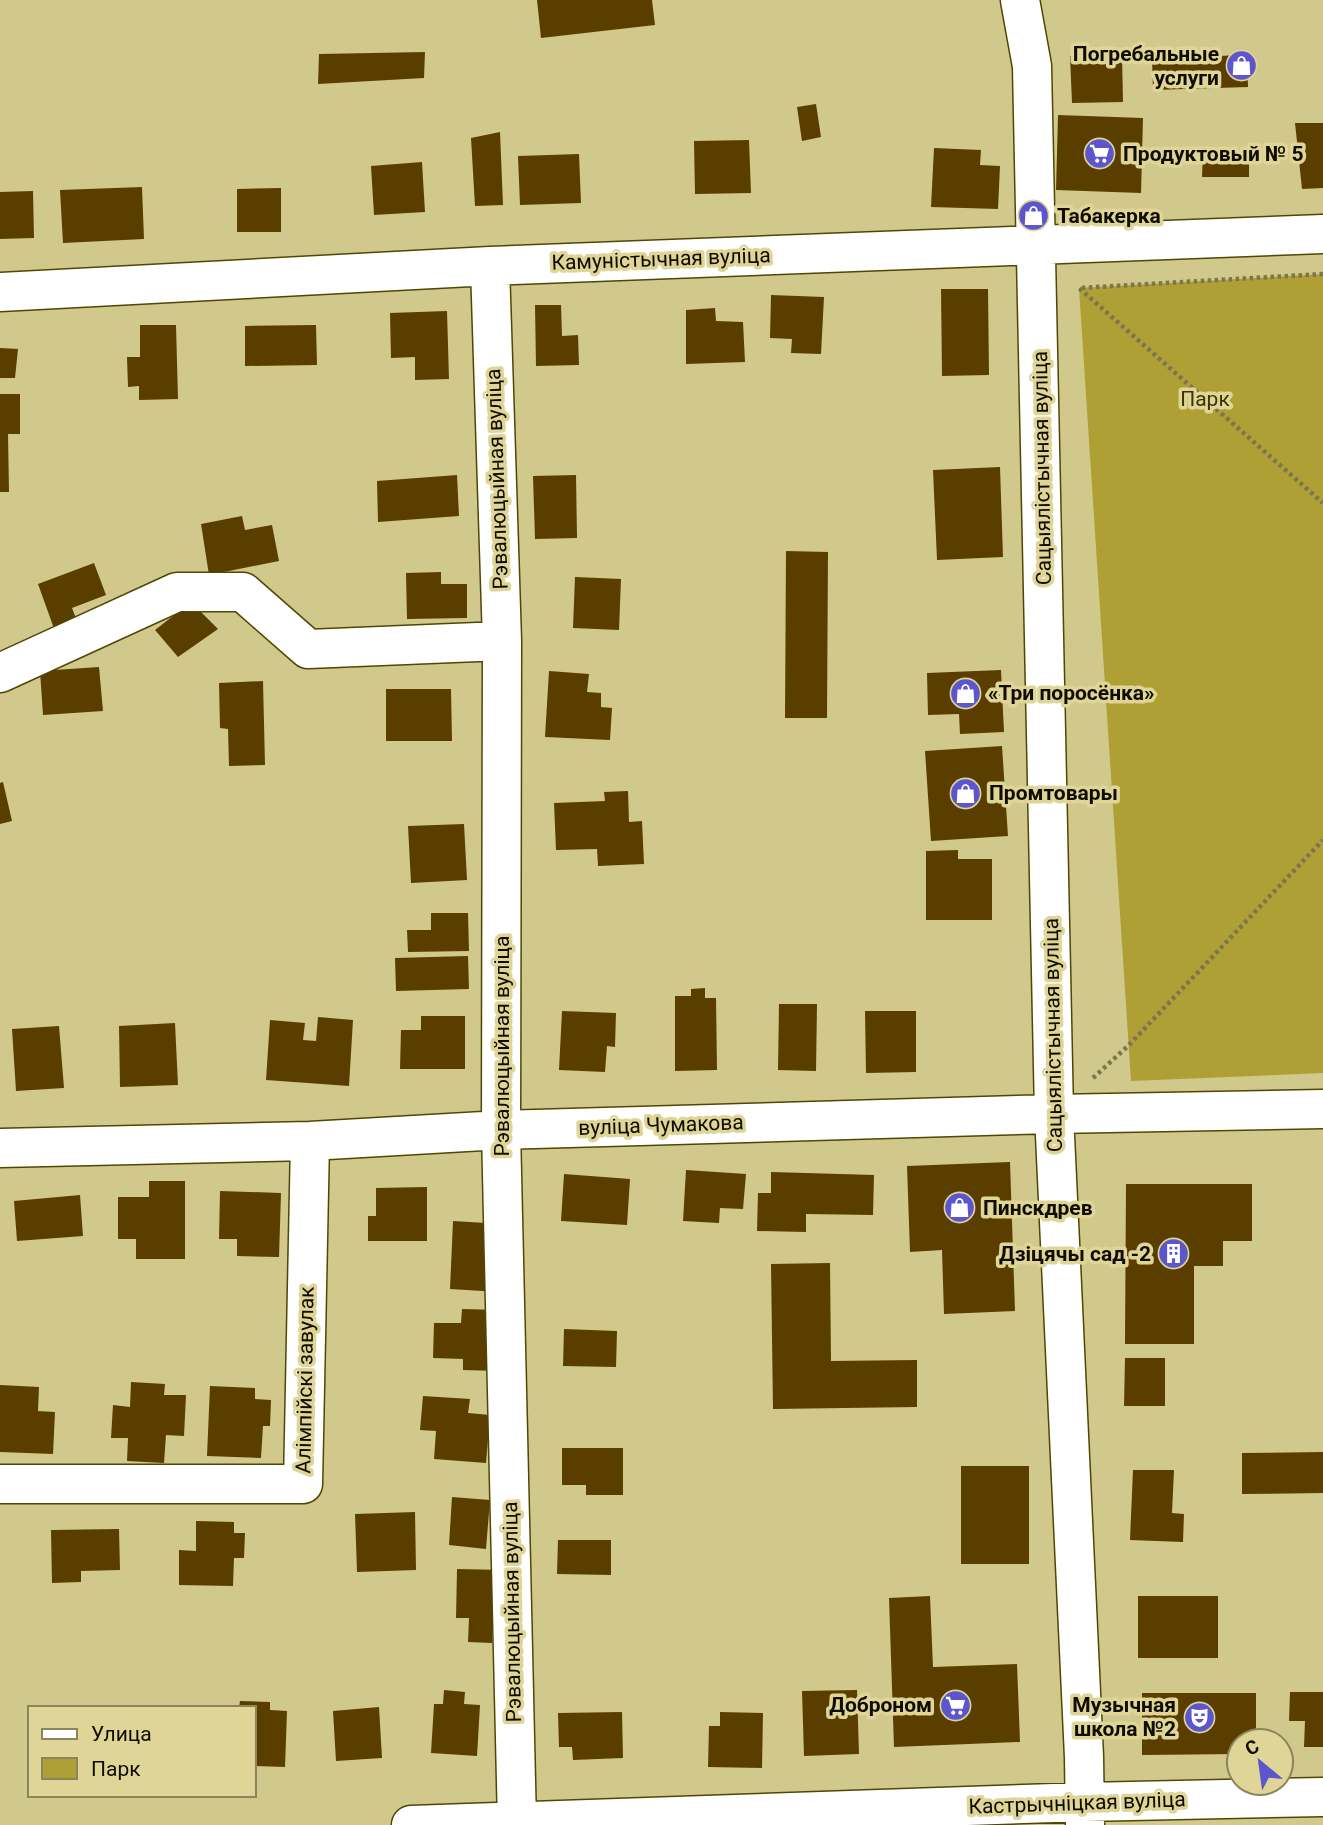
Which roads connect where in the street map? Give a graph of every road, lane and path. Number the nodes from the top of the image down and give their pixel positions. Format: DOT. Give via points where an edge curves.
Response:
graph roads {
  1 [pos="1020,0"];
  2 [pos="1323,234"];
  3 [pos="1037,244"];
  4 [pos="490,266"];
  5 [pos="1323,274"];
  6 [pos="0,292"];
  7 [pos="1323,503"];
  8 [pos="502,641"];
  9 [pos="0,673"];
  10 [pos="1323,840"];
  11 [pos="1091,1080"];
  12 [pos="1323,1109"];
  13 [pos="1054,1114"];
  14 [pos="501,1130"];
  15 [pos="310,1141"];
  16 [pos="0,1148"];
  17 [pos="0,1485"];
  18 [pos="1323,1797"];
  19 [pos="1085,1813"];
  20 [pos="517,1823"];
  21 [pos="411,1825"];
  1 -- 3 [label="street, Сацыялістычная вуліца" via="1032,66"];
  2 -- 3 [label="street, Камуністычная вуліца"];
  3 -- 4 [label="street, Камуністычная вуліца"];
  3 -- 13 [label="street, Сацыялістычная вуліца"];
  4 -- 6 [label="street, Камуністычная вуліца"];
  4 -- 8 [label="street, Рэвалюцыйная вуліца"];
  5 -- 7 [label="path" via="1079,288"];
  8 -- 9 [label="street" via="308,649 243,592 177,592"];
  8 -- 14 [label="street, Рэвалюцыйная вуліца"];
  10 -- 11 [label="path"];
  12 -- 13 [label="street, вуліца Чумакова"];
  13 -- 14 [label="street, вуліца Чумакова"];
  13 -- 19 [label="street, Сацыялістычная вуліца"];
  14 -- 15 [label="street, вуліца Чумакова"];
  14 -- 20 [label="street, Рэвалюцыйная вуліца"];
  15 -- 16 [label="street, вуліца Чумакова"];
  15 -- 17 [label="street, Алімпійскі завулак" via="303,1484"];
  18 -- 19 [label="street, Кастрычніцкая вуліца"];
  19 -- 20 [label="street, Кастрычніцкая вуліца"];
  20 -- 21 [label="street, Кастрычніцкая вуліца"];
}
